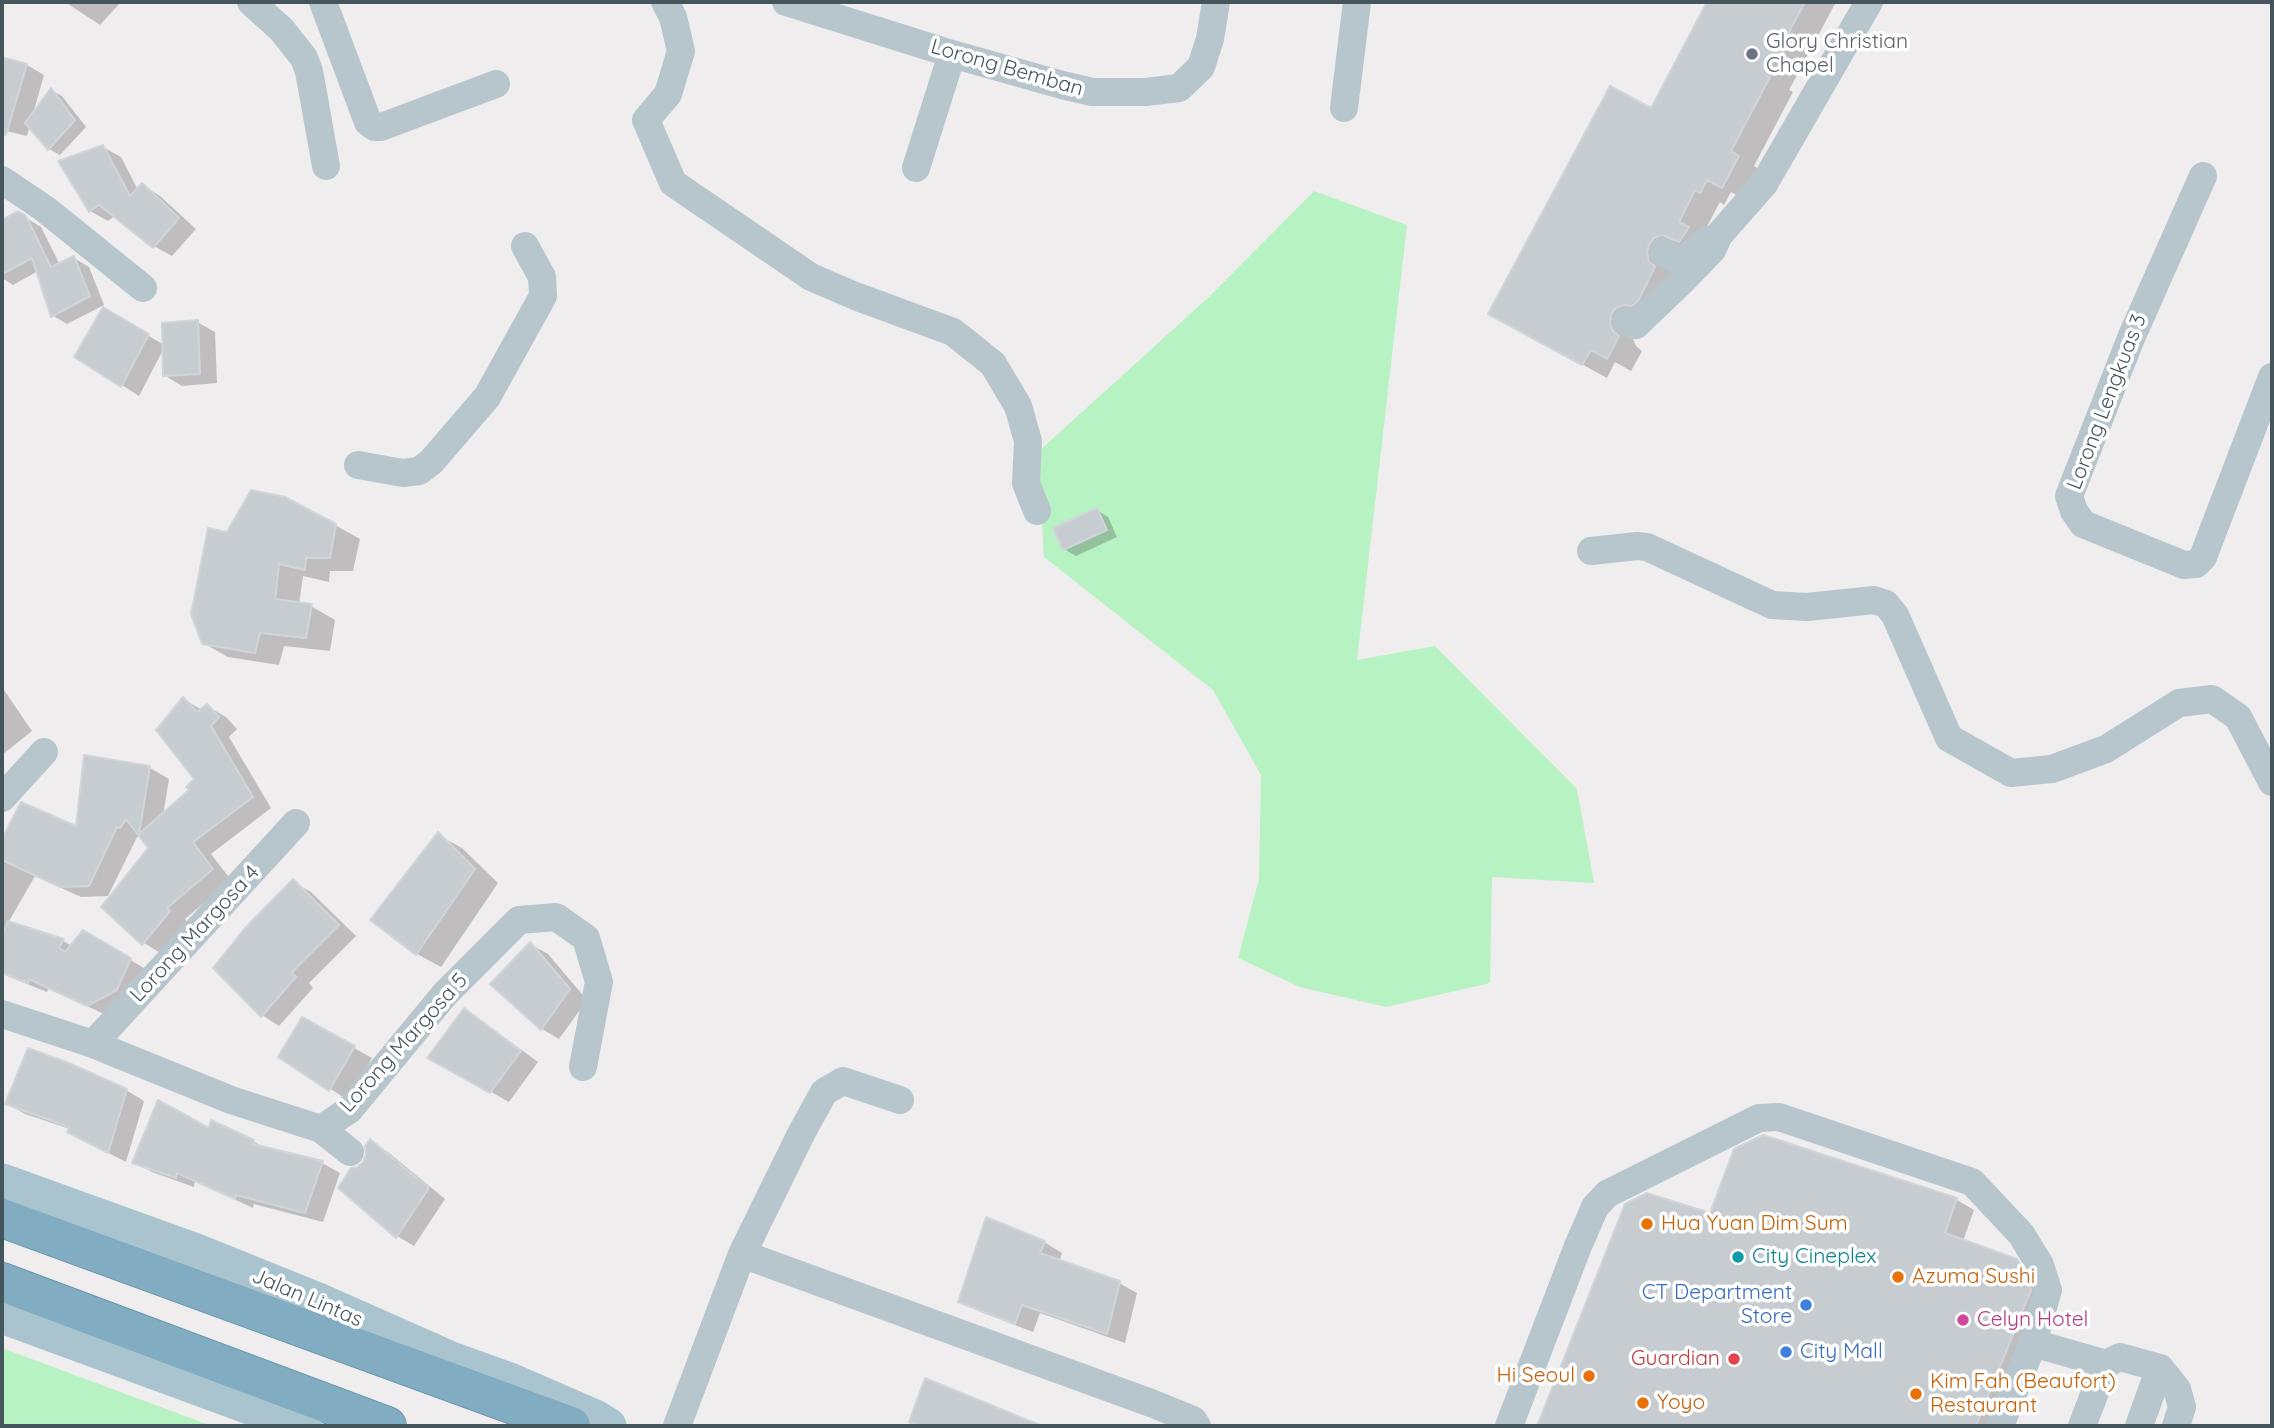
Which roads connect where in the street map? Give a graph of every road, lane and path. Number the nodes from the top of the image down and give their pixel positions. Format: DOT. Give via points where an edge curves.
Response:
graph roads {
  1 [pos="665,2"];
  2 [pos="786,2"];
  3 [pos="1216,2"];
  4 [pos="1357,2"];
  5 [pos="1868,2"];
  6 [pos="263,4"];
  7 [pos="326,9"];
  8 [pos="282,30"];
  9 [pos="952,54"];
  10 [pos="496,84"];
  11 [pos="1344,108"];
  12 [pos="326,166"];
  13 [pos="916,168"];
  14 [pos="2203,176"];
  15 [pos="2,180"];
  16 [pos="1719,235"];
  17 [pos="526,246"];
  18 [pos="1663,252"];
  19 [pos="143,288"];
  20 [pos="1626,321"];
  21 [pos="2272,377"];
  22 [pos="358,465"];
  23 [pos="1037,511"];
  24 [pos="1591,551"];
  25 [pos="44,751"];
  26 [pos="2272,782"];
  27 [pos="2,797"];
  28 [pos="296,823"];
  29 [pos="2,1014"];
  30 [pos="93,1044"];
  31 [pos="583,1067"];
  32 [pos="900,1100"];
  33 [pos="321,1129"];
  34 [pos="350,1152"];
  35 [pos="2,1182"];
  36 [pos="2,1217"];
  37 [pos="742,1254"];
  38 [pos="2,1282"];
  39 [pos="2,1315"];
  40 [pos="2033,1343"];
  41 [pos="2106,1364"];
  42 [pos="2160,1368"];
  43 [pos="304,1426"];
  44 [pos="387,1426"];
  45 [pos="571,1426"];
  46 [pos="608,1426"];
  47 [pos="677,1426"];
  48 [pos="1197,1426"];
  49 [pos="1509,1426"];
  50 [pos="2000,1426"];
  51 [pos="2082,1426"];
  52 [pos="2139,1426"];
  53 [pos="2176,1426"];
  1 -- 23 [label="street" via="681,51 668,94 646,120 673,183 811,277 953,332 993,364 1018,406 1028,441 1026,483"];
  2 -- 9 [label="street, Lorong Bemban"];
  3 -- 9 [label="street, Lorong Bemban" via="1200,67 1179,88 1092,92"];
  4 -- 11 [label="street"];
  5 -- 16 [label="street" via="1764,184"];
  6 -- 8 [label="street"];
  7 -- 8 [label="street"];
  7 -- 10 [label="street" via="368,122 375,127"];
  8 -- 12 [label="street" via="309,71"];
  9 -- 13 [label="street"];
  14 -- 21 [label="street, Lorong Lengkuas 3" via="2131,338 2069,496 2074,512 2083,524 2184,565 2196,564 2203,557"];
  15 -- 19 [label="street"];
  16 -- 18 [label="street" via="1685,259"];
  16 -- 20 [label="street" via="1712,250 1636,324"];
  17 -- 22 [label="street" via="542,277 543,296 487,397 419,471 403,473"];
  24 -- 26 [label="street" via="1647,547 1772,605 1807,607 1874,600 1886,604 1949,738 2011,773 2052,769 2106,749 2179,703 2211,699 2238,717"];
  25 -- 27 [label="street"];
  28 -- 30 [label="street, Lorong Margosa 4"];
  29 -- 30 [label="street, Lorong Margosa 5"];
  30 -- 33 [label="street, Lorong Margosa 5" via="231,1100"];
  31 -- 33 [label="street, Lorong Margosa 5" via="598,982 586,938 556,917 519,920 445,994 349,1110"];
  32 -- 37 [label="street" via="843,1081 824,1093"];
  33 -- 34 [label="street"];
  35 -- 46 [label="main road, Jalan Lintas" via="196,1252"];
  36 -- 45 [label="highway, Jalan Lintas"];
  37 -- 47 [label="street"];
  37 -- 48 [label="street" via="1151,1404 1193,1420"];
  38 -- 44 [label="highway"];
  39 -- 43 [label="main road"];
  40 -- 41 [label="street"];
  40 -- 49 [label="street" via="2048,1290 2040,1265 2021,1234 1972,1182 1779,1117 1759,1118 1607,1194 1595,1207"];
  40 -- 50 [label="street"];
  41 -- 42 [label="street" via="2120,1357"];
  41 -- 51 [label="street"];
  42 -- 52 [label="street"];
  42 -- 53 [label="street" via="2177,1389 2182,1407"];
}
